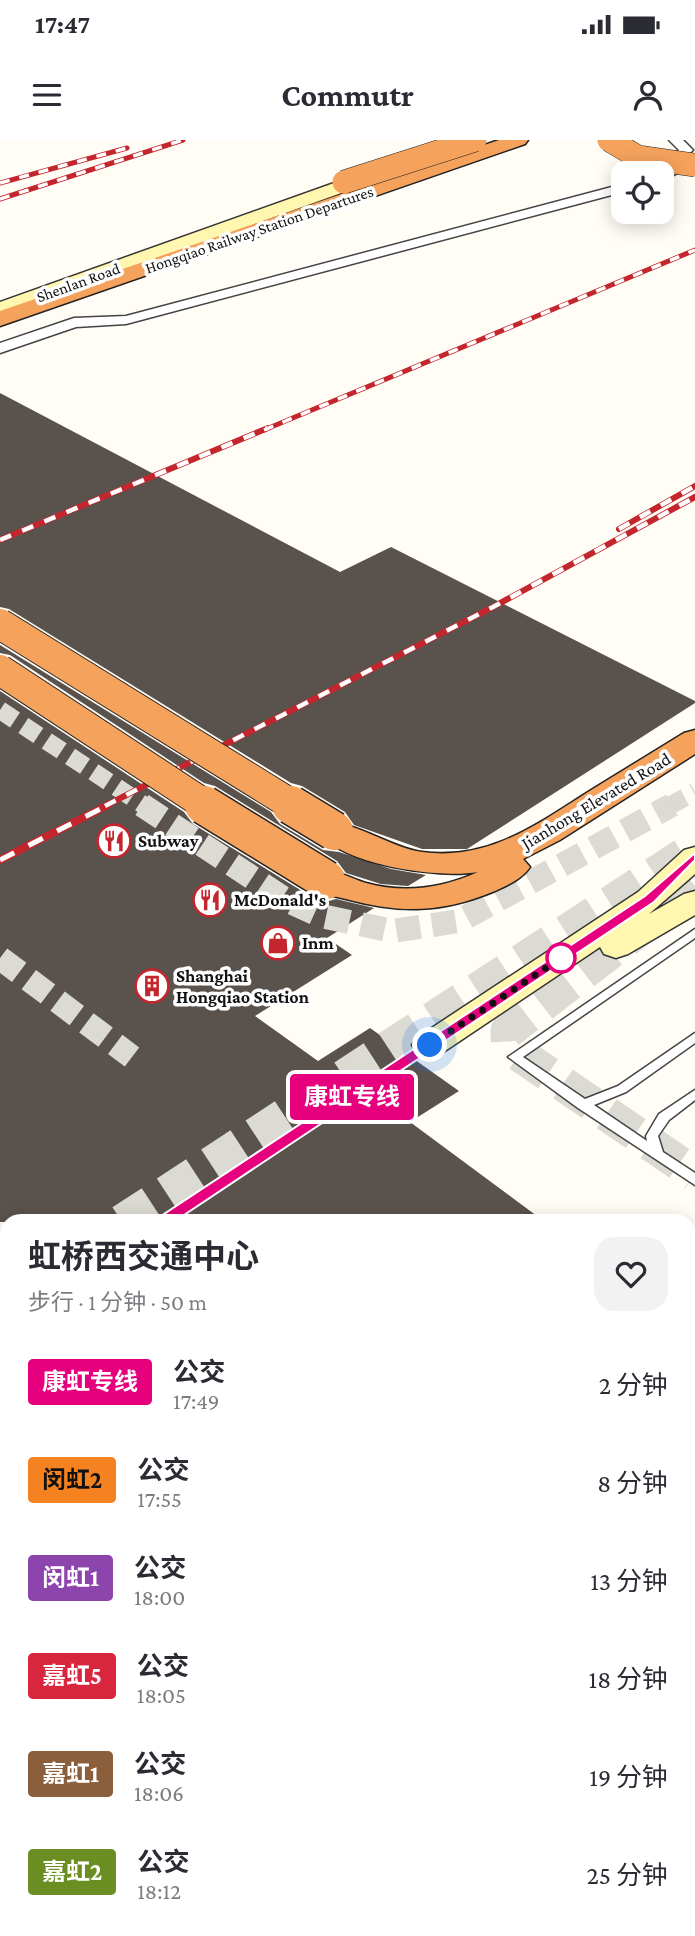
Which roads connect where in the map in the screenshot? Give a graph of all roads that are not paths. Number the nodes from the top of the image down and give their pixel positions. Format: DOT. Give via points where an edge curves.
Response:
graph roads {
  1 [pos="450,140"];
  2 [pos="473,140"];
  3 [pos="518,140"];
  4 [pos="609,140"];
  5 [pos="675,140"];
  6 [pos="691,158"];
  7 [pos="674,164"];
  8 [pos="344,182"];
  9 [pos="611,191"];
  10 [pos="0,301"];
  11 [pos="0,309"];
  12 [pos="0,319"];
  13 [pos="0,348"];
  14 [pos="0,624"];
  15 [pos="0,670"];
  16 [pos="695,740"];
  17 [pos="571,817"];
  18 [pos="695,857"];
  19 [pos="695,901"];
  20 [pos="695,933"];
  21 [pos="695,1037"];
  22 [pos="695,1094"];
  23 [pos="582,1105"];
  24 [pos="657,1155"];
  25 [pos="695,1180"];
  1 -- 8 [label="highway, bridge"];
  2 -- 8 [label="highway, bridge"];
  2 -- 11 [label="street, Shenlan Road"];
  3 -- 12 [label="highway, Hongqiao Railway Station Departures"];
  4 -- 6 [label="highway, bridge" via="635,156 662,162"];
  5 -- 6 [label="street"];
  6 -- 7 [label="street"];
  8 -- 10 [label="highway"];
  9 -- 13 [label="street" via="126,320 74,323"];
  14 -- 17 [label="highway, Jianhong Elevated Road, bridge" via="334,831 382,855 424,863 469,864 514,851"];
  15 -- 17 [label="highway, bridge" via="309,871 364,894 420,901 480,886 550,845"];
  16 -- 17 [label="highway, Jianhong Elevated Road"];
  18 -- 19 [label="street" via="649,899 430,1045 584,966"];
  20 -- 23 [label="lane" via="514,1057"];
  21 -- 23 [label="lane" via="622,1088"];
  22 -- 24 [label="lane" via="664,1117 652,1136"];
  23 -- 24 [label="lane"];
  24 -- 25 [label="lane"];
}
